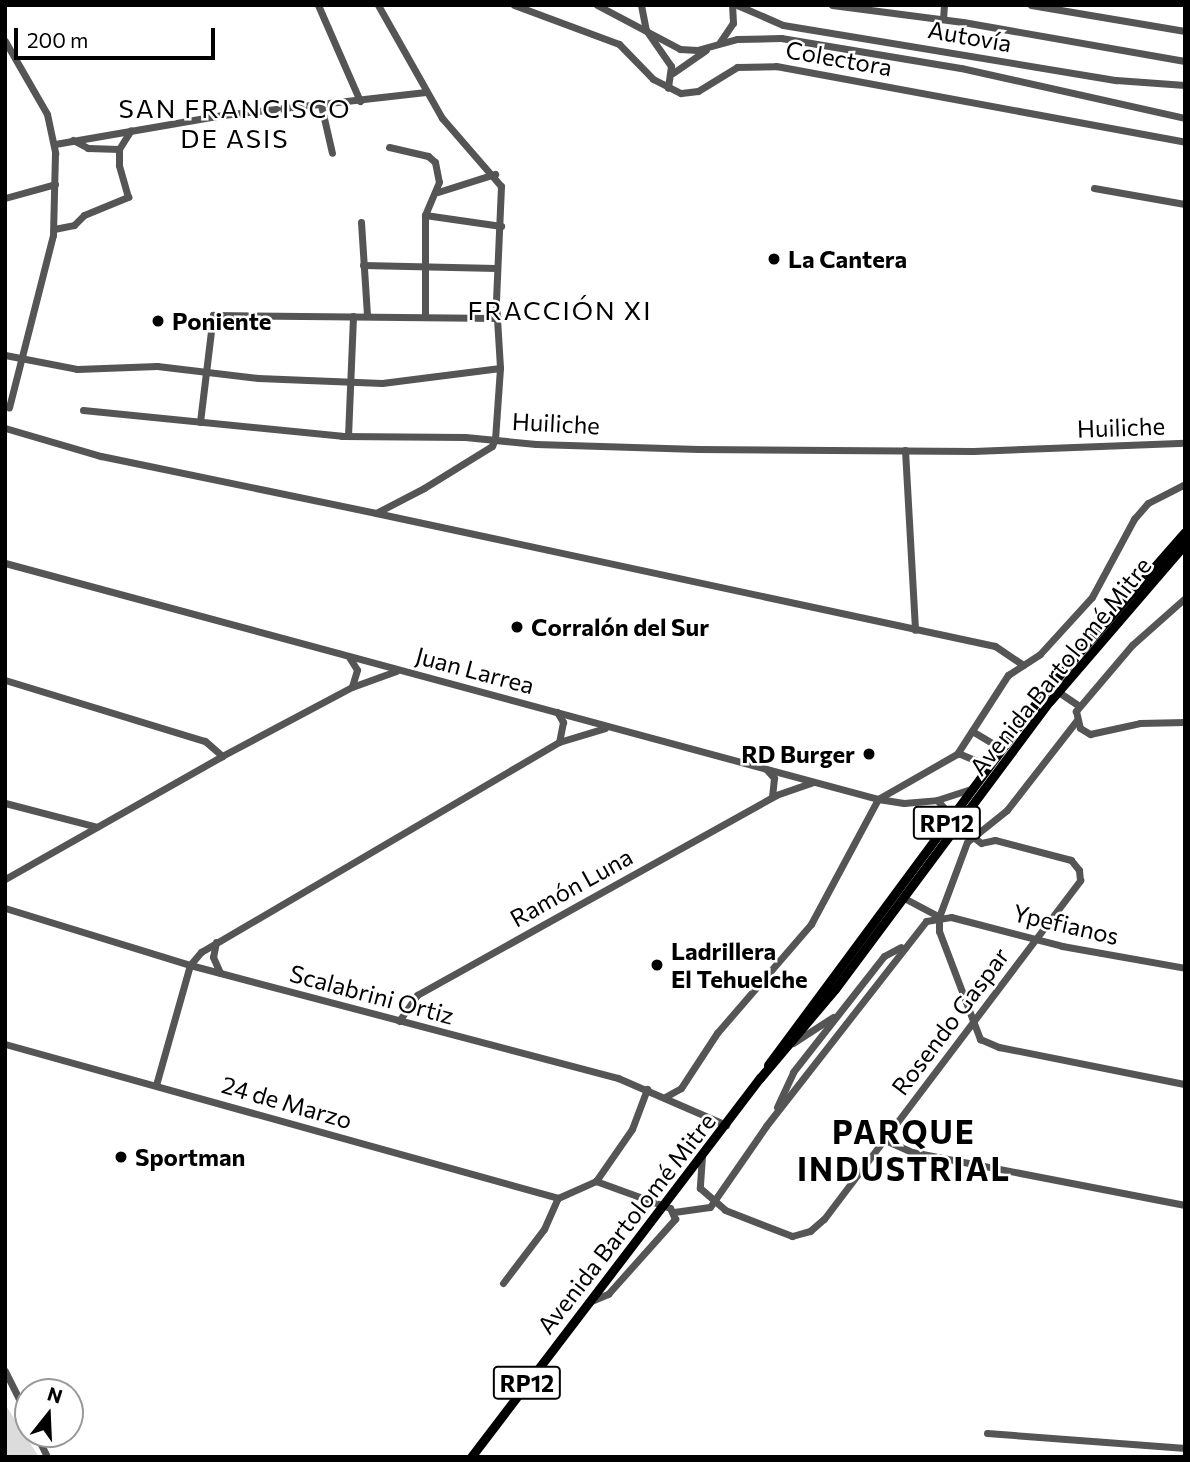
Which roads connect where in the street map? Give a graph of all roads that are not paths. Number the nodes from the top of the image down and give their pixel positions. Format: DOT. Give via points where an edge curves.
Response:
graph roads {
  1 [pos="318,5"];
  2 [pos="378,5"];
  3 [pos="514,5"];
  4 [pos="597,5"];
  5 [pos="641,5"];
  6 [pos="735,5"];
  7 [pos="832,5"];
  8 [pos="944,5"];
  9 [pos="1031,5"];
  10 [pos="1066,8"];
  11 [pos="943,19"];
  12 [pos="646,30"];
  13 [pos="1185,31"];
  14 [pos="5,41"];
  15 [pos="720,41"];
  16 [pos="1185,61"];
  17 [pos="673,74"];
  18 [pos="1185,85"];
  19 [pos="668,88"];
  20 [pos="426,92"];
  21 [pos="360,101"];
  22 [pos="321,105"];
  23 [pos="1185,118"];
  24 [pos="131,130"];
  25 [pos="73,141"];
  26 [pos="1185,142"];
  27 [pos="55,144"];
  28 [pos="389,147"];
  29 [pos="119,149"];
  30 [pos="332,153"];
  31 [pos="495,174"];
  32 [pos="55,184"];
  33 [pos="1094,188"];
  34 [pos="438,192"];
  35 [pos="5,198"];
  36 [pos="1185,204"];
  37 [pos="425,215"];
  38 [pos="361,222"];
  39 [pos="501,226"];
  40 [pos="54,229"];
  41 [pos="363,265"];
  42 [pos="426,265"];
  43 [pos="496,268"];
  44 [pos="353,316"];
  45 [pos="367,316"];
  46 [pos="425,317"];
  47 [pos="498,318"];
  48 [pos="5,355"];
  49 [pos="22,359"];
  50 [pos="500,368"];
  51 [pos="205,369"];
  52 [pos="351,381"];
  53 [pos="9,407"];
  54 [pos="83,410"];
  55 [pos="200,422"];
  56 [pos="5,428"];
  57 [pos="348,436"];
  58 [pos="495,439"];
  59 [pos="1185,443"];
  60 [pos="905,450"];
  61 [pos="1185,484"];
  62 [pos="372,513"];
  63 [pos="1185,531"];
  64 [pos="1185,544"];
  65 [pos="5,563"];
  66 [pos="1184,601"];
  67 [pos="915,630"];
  68 [pos="349,656"];
  69 [pos="1023,665"];
  70 [pos="399,670"];
  71 [pos="5,680"];
  72 [pos="352,687"];
  73 [pos="1057,691"];
  74 [pos="1078,705"];
  75 [pos="557,712"];
  76 [pos="1077,720"];
  77 [pos="1185,722"];
  78 [pos="615,728"];
  79 [pos="972,731"];
  80 [pos="559,742"];
  81 [pos="1002,749"];
  82 [pos="958,753"];
  83 [pos="222,756"];
  84 [pos="989,766"];
  85 [pos="766,768"];
  86 [pos="815,782"];
  87 [pos="973,787"];
  88 [pos="772,797"];
  89 [pos="878,799"];
  90 [pos="937,800"];
  91 [pos="5,803"];
  92 [pos="97,827"];
  93 [pos="941,831"];
  94 [pos="972,836"];
  95 [pos="5,879"];
  96 [pos="904,898"];
  97 [pos="5,908"];
  98 [pos="939,917"];
  99 [pos="1037,938"];
  100 [pos="216,941"];
  101 [pos="902,947"];
  102 [pos="190,965"];
  103 [pos="1185,968"];
  104 [pos="220,973"];
  105 [pos="842,1010"];
  106 [pos="399,1021"];
  107 [pos="972,1026"];
  108 [pos="793,1043"];
  109 [pos="5,1044"];
  110 [pos="760,1078"];
  111 [pos="1185,1084"];
  112 [pos="156,1085"];
  113 [pos="647,1089"];
  114 [pos="665,1097"];
  115 [pos="773,1117"];
  116 [pos="726,1125"];
  117 [pos="885,1140"];
  118 [pos="702,1155"];
  119 [pos="596,1181"];
  120 [pos="558,1198"];
  121 [pos="713,1202"];
  122 [pos="662,1205"];
  123 [pos="1185,1205"];
  124 [pos="674,1212"];
  125 [pos="503,1283"];
  126 [pos="589,1302"];
  127 [pos="5,1371"];
  128 [pos="14,1389"];
  129 [pos="986,1433"];
  130 [pos="1185,1448"];
  131 [pos="471,1457"];
  1 -- 21 [label="street"];
  2 -- 20 [label="street"];
  3 -- 19 [label="street" via="618,44"];
  4 -- 12 [label="street, Autovía"];
  5 -- 12 [label="street"];
  6 -- 15 [label="street" via="733,23"];
  6 -- 18 [label="street, Autovía" via="783,25 1116,80"];
  7 -- 11 [label="street, Colectora"];
  8 -- 11 [label="street"];
  9 -- 10 [label="street"];
  10 -- 13 [label="street"];
  11 -- 16 [label="street, Colectora"];
  12 -- 15 [label="street, Autovía" via="685,50"];
  12 -- 17 [label="street"];
  14 -- 27 [label="street" via="38,95"];
  15 -- 17 [label="street"];
  15 -- 23 [label="street, Autovía" via="781,38 961,68"];
  17 -- 19 [label="street"];
  19 -- 26 [label="street, Colectora" via="698,91 737,67 776,66"];
  20 -- 21 [label="street"];
  20 -- 31 [label="street" via="449,127"];
  21 -- 22 [label="street"];
  22 -- 24 [label="street"];
  22 -- 30 [label="street"];
  24 -- 25 [label="street"];
  24 -- 29 [label="street"];
  25 -- 27 [label="street"];
  25 -- 29 [label="street" via="88,148"];
  27 -- 32 [label="street"];
  28 -- 34 [label="street" via="418,152 435,162"];
  29 -- 40 [label="street" via="128,197 84,215 74,225"];
  31 -- 34 [label="street"];
  31 -- 39 [label="street, Huiliche" via="503,198"];
  32 -- 35 [label="street"];
  32 -- 40 [label="street"];
  33 -- 36 [label="street"];
  34 -- 37 [label="street"];
  37 -- 39 [label="street"];
  37 -- 42 [label="street"];
  38 -- 41 [label="street"];
  39 -- 43 [label="street, Huiliche"];
  40 -- 49 [label="street"];
  41 -- 42 [label="street"];
  41 -- 45 [label="street"];
  42 -- 43 [label="street"];
  42 -- 46 [label="street"];
  43 -- 47 [label="street, Huiliche"];
  44 -- 45 [label="street"];
  44 -- 51 [label="street" via="213,315"];
  44 -- 52 [label="street"];
  45 -- 46 [label="street"];
  46 -- 47 [label="street"];
  47 -- 50 [label="street, Huiliche"];
  48 -- 49 [label="street"];
  49 -- 51 [label="street" via="76,369"];
  49 -- 53 [label="street"];
  50 -- 52 [label="street" via="414,381"];
  50 -- 58 [label="street, Huiliche"];
  51 -- 52 [label="street" via="258,378"];
  51 -- 55 [label="street"];
  52 -- 57 [label="street"];
  54 -- 55 [label="street"];
  55 -- 57 [label="street"];
  56 -- 62 [label="street" via="101,456"];
  57 -- 58 [label="street"];
  58 -- 60 [label="street, Huiliche" via="718,450"];
  58 -- 62 [label="street" via="492,446"];
  59 -- 60 [label="street, Huiliche"];
  60 -- 67 [label="street"];
  61 -- 69 [label="street" via="1158,496 1141,511 1123,534 1091,597 1046,648"];
  62 -- 67 [label="street"];
  63 -- 81 [label="main road, Avenida Bartolomé Mitre / RP12" via="1096,628"];
  64 -- 73 [label="main road, Avenida Bartolomé Mitre / RP12"];
  65 -- 68 [label="street, Juan Larrea"];
  66 -- 74 [label="street" via="1132,645"];
  67 -- 69 [label="street" via="995,646"];
  68 -- 70 [label="street, Juan Larrea"];
  68 -- 72 [label="street" via="357,670"];
  69 -- 79 [label="street" via="1003,681"];
  70 -- 72 [label="street"];
  70 -- 75 [label="street, Juan Larrea"];
  71 -- 83 [label="street" via="205,741"];
  72 -- 83 [label="street"];
  73 -- 74 [label="street"];
  73 -- 96 [label="main road, Avenida Bartolomé Mitre / RP12"];
  74 -- 76 [label="street"];
  75 -- 78 [label="street, Juan Larrea"];
  75 -- 80 [label="street" via="563,722"];
  76 -- 77 [label="street" via="1090,734 1140,723"];
  76 -- 94 [label="street" via="1007,810"];
  78 -- 80 [label="street" via="599,728"];
  78 -- 85 [label="street, Juan Larrea"];
  79 -- 81 [label="street"];
  79 -- 82 [label="street"];
  80 -- 100 [label="street"];
  81 -- 84 [label="main road, Avenida Bartolomé Mitre / RP12"];
  82 -- 84 [label="street"];
  82 -- 89 [label="street"];
  83 -- 92 [label="street"];
  84 -- 87 [label="main road, Avenida Bartolomé Mitre / RP12"];
  85 -- 86 [label="street, Juan Larrea"];
  85 -- 88 [label="street" via="774,778"];
  86 -- 88 [label="street, Ramón Luna"];
  86 -- 89 [label="street, Juan Larrea"];
  87 -- 90 [label="street, Juan Larrea"];
  87 -- 93 [label="main road, Avenida Bartolomé Mitre / RP12"];
  88 -- 106 [label="street, Ramón Luna" via="417,995"];
  89 -- 90 [label="street, Juan Larrea" via="904,803"];
  89 -- 114 [label="street" via="811,924 722,1027 687,1081"];
  90 -- 93 [label="street" via="946,810"];
  91 -- 92 [label="street"];
  92 -- 95 [label="street"];
  93 -- 110 [label="main road, Avenida Bartolomé Mitre / RP12"];
  94 -- 98 [label="street"];
  94 -- 99 [label="street, Rosendo Gaspar" via="981,844 995,840 1071,860 1079,870 1076,891"];
  96 -- 98 [label="street, Ypefianos"];
  96 -- 108 [label="main road, Avenida Bartolomé Mitre / RP12"];
  97 -- 102 [label="street, Scalabrini Ortiz"];
  98 -- 99 [label="street, Ypefianos"];
  98 -- 101 [label="street" via="919,925"];
  98 -- 107 [label="street" via="939,931"];
  99 -- 103 [label="street, Ypefianos"];
  99 -- 107 [label="street, Rosendo Gaspar"];
  100 -- 102 [label="street"];
  100 -- 104 [label="street" via="213,957"];
  101 -- 105 [label="street" via="884,956"];
  101 -- 115 [label="street"];
  102 -- 104 [label="street, Scalabrini Ortiz"];
  102 -- 112 [label="street"];
  104 -- 106 [label="street, Scalabrini Ortiz"];
  105 -- 108 [label="street"];
  105 -- 115 [label="street" via="793,1072"];
  106 -- 113 [label="street, Scalabrini Ortiz"];
  107 -- 111 [label="street" via="980,1039 999,1047"];
  107 -- 117 [label="street, Rosendo Gaspar"];
  108 -- 110 [label="main road, Avenida Bartolomé Mitre / RP12"];
  109 -- 112 [label="street, 24 de Marzo"];
  110 -- 116 [label="main road, Avenida Bartolomé Mitre / RP12"];
  112 -- 120 [label="street, 24 de Marzo"];
  113 -- 114 [label="street, Scalabrini Ortiz"];
  113 -- 119 [label="street" via="632,1129"];
  114 -- 116 [label="street, Scalabrini Ortiz"];
  115 -- 121 [label="street"];
  116 -- 118 [label="main road, Avenida Bartolomé Mitre / RP12"];
  117 -- 121 [label="street, Rosendo Gaspar" via="824,1219 800,1235 766,1228"];
  117 -- 123 [label="street" via="912,1152"];
  118 -- 121 [label="street" via="699,1188"];
  118 -- 122 [label="main road, Avenida Bartolomé Mitre / RP12"];
  119 -- 120 [label="street"];
  119 -- 122 [label="street"];
  120 -- 125 [label="street" via="544,1230"];
  121 -- 124 [label="street" via="704,1209"];
  122 -- 124 [label="street"];
  122 -- 126 [label="main road, Avenida Bartolomé Mitre / RP12"];
  124 -- 126 [label="street" via="671,1225 608,1294"];
  126 -- 131 [label="main road, Avenida Bartolomé Mitre / RP12"];
  127 -- 128 [label="street"];
  129 -- 130 [label="street"];
}
